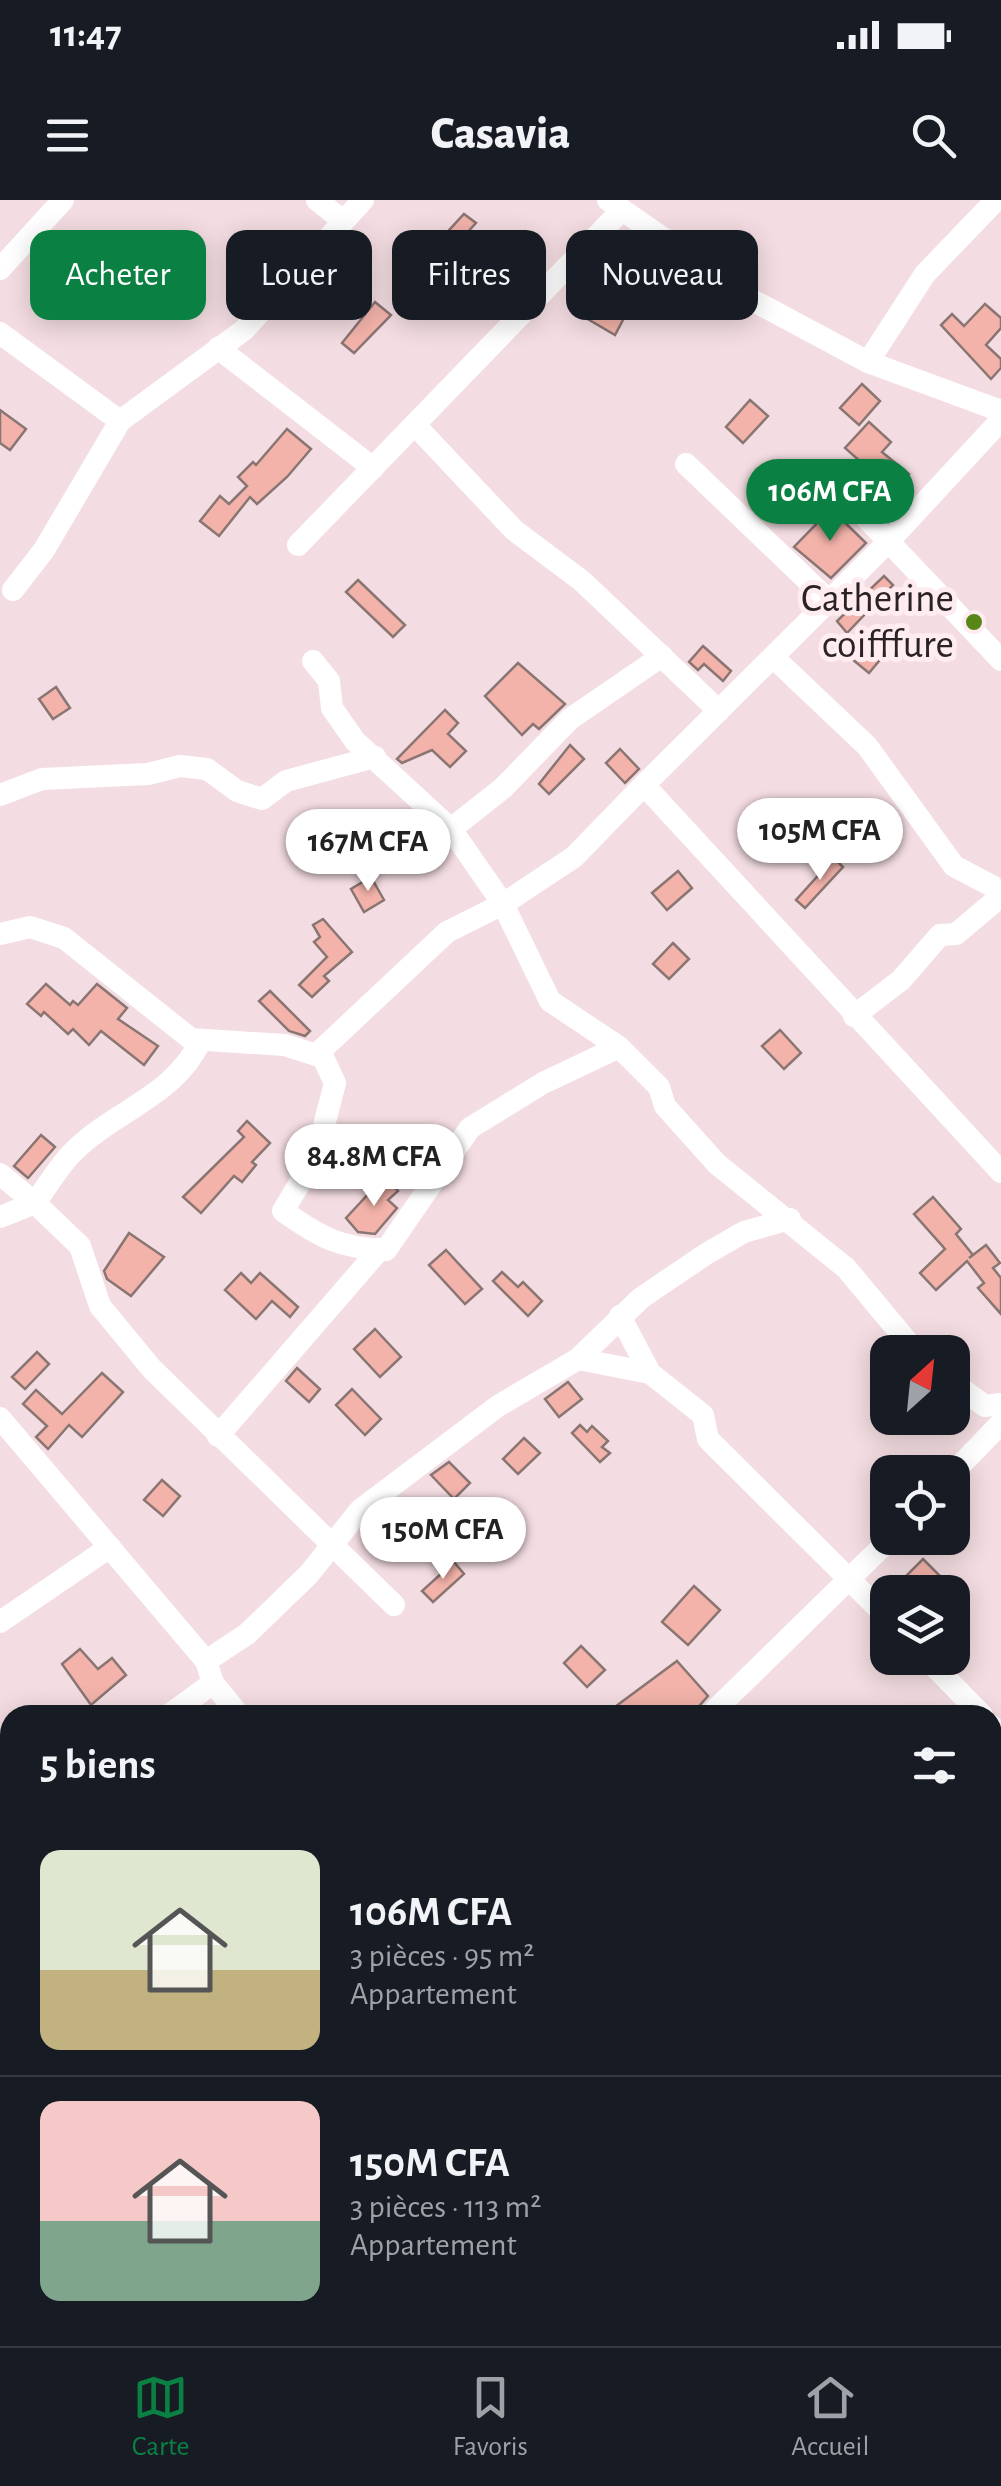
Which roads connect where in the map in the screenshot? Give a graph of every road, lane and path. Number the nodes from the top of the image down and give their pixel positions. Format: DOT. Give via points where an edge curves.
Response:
graph roads {
  1 [pos="63,200"];
  2 [pos="316,200"];
  3 [pos="362,200"];
  4 [pos="996,200"];
  5 [pos="615,205"];
  6 [pos="343,221"];
  7 [pos="0,269"];
  8 [pos="0,333"];
  9 [pos="218,348"];
  10 [pos="868,362"];
  11 [pos="1001,410"];
  12 [pos="1001,420"];
  13 [pos="120,421"];
  14 [pos="415,425"];
  15 [pos="686,464"];
  16 [pos="374,468"];
  17 [pos="832,482"];
  18 [pos="889,542"];
  19 [pos="298,545"];
  20 [pos="13,590"];
  21 [pos="829,601"];
  22 [pos="662,656"];
  23 [pos="773,657"];
  24 [pos="1001,660"];
  25 [pos="313,661"];
  26 [pos="719,711"];
  27 [pos="375,757"];
  28 [pos="644,785"];
  29 [pos="0,795"];
  30 [pos="451,829"];
  31 [pos="1000,897"];
  32 [pos="503,904"];
  33 [pos="0,934"];
  34 [pos="854,1016"];
  35 [pos="202,1040"];
  36 [pos="619,1047"];
  37 [pos="320,1052"];
  38 [pos="1001,1172"];
  39 [pos="0,1174"];
  40 [pos="35,1203"];
  41 [pos="0,1217"];
  42 [pos="790,1219"];
  43 [pos="380,1250"];
  44 [pos="620,1316"];
  45 [pos="902,1335"];
  46 [pos="578,1359"];
  47 [pos="650,1373"];
  48 [pos="970,1395"];
  49 [pos="1001,1404"];
  50 [pos="0,1418"];
  51 [pos="1001,1424"];
  52 [pos="218,1436"];
  53 [pos="970,1456"];
  54 [pos="330,1546"];
  55 [pos="110,1548"];
  56 [pos="874,1555"];
  57 [pos="850,1580"];
  58 [pos="870,1600"];
  59 [pos="394,1605"];
  60 [pos="0,1622"];
  61 [pos="209,1672"];
  62 [pos="943,1675"];
  63 [pos="179,1705"];
  64 [pos="232,1705"];
  65 [pos="720,1705"];
  66 [pos="972,1705"];
  1 -- 7 [label="street"];
  2 -- 6 [label="street"];
  3 -- 6 [label="street"];
  4 -- 10 [label="street" via="925,274"];
  5 -- 10 [label="street" via="752,300"];
  5 -- 14 [label="street"];
  6 -- 9 [label="street" via="244,330"];
  8 -- 13 [label="street"];
  9 -- 13 [label="street"];
  9 -- 16 [label="street"];
  10 -- 11 [label="street"];
  12 -- 18 [label="street"];
  13 -- 20 [label="street"];
  14 -- 16 [label="street"];
  14 -- 22 [label="street" via="514,530 582,581"];
  15 -- 21 [label="street"];
  16 -- 19 [label="street"];
  17 -- 18 [label="street"];
  18 -- 21 [label="street"];
  18 -- 24 [label="street"];
  21 -- 23 [label="street"];
  22 -- 26 [label="street"];
  22 -- 30 [label="street" via="570,719"];
  23 -- 26 [label="street"];
  23 -- 31 [label="street" via="867,746 954,866"];
  25 -- 27 [label="street" via="330,680 332,708"];
  26 -- 28 [label="street"];
  27 -- 29 [label="street" via="286,781 262,800 207,769 180,766 42,779"];
  27 -- 30 [label="street"];
  28 -- 32 [label="street" via="574,857"];
  28 -- 34 [label="street"];
  30 -- 32 [label="street"];
  31 -- 34 [label="street" via="956,934 940,934 901,980"];
  32 -- 36 [label="street" via="550,1001"];
  32 -- 37 [label="street" via="447,932"];
  33 -- 35 [label="street" via="30,928 64,938"];
  34 -- 38 [label="street"];
  35 -- 37 [label="street"];
  35 -- 40 [label="street" via="172,1082 132,1104 72,1153"];
  36 -- 42 [label="street" via="717,1164"];
  36 -- 43 [label="street" via="470,1128 424,1201"];
  37 -- 43 [label="street" via="334,1084 316,1156 284,1211 352,1250"];
  39 -- 40 [label="street"];
  40 -- 41 [label="street"];
  40 -- 52 [label="street" via="80,1246 100,1306"];
  42 -- 44 [label="street" via="744,1232"];
  42 -- 45 [label="street" via="846,1268"];
  43 -- 52 [label="street"];
  44 -- 46 [label="street"];
  44 -- 47 [label="street"];
  46 -- 47 [label="street"];
  46 -- 54 [label="street" via="498,1406 375,1499"];
  47 -- 57 [label="street" via="703,1415 708,1439"];
  48 -- 49 [label="street" via="985,1406"];
  50 -- 55 [label="street"];
  51 -- 53 [label="street"];
  52 -- 54 [label="street"];
  54 -- 59 [label="street"];
  54 -- 61 [label="street"];
  55 -- 60 [label="street"];
  55 -- 61 [label="street"];
  56 -- 57 [label="street"];
  57 -- 58 [label="street"];
  57 -- 65 [label="street"];
  61 -- 63 [label="street"];
  61 -- 64 [label="street"];
  62 -- 66 [label="street"];
}
